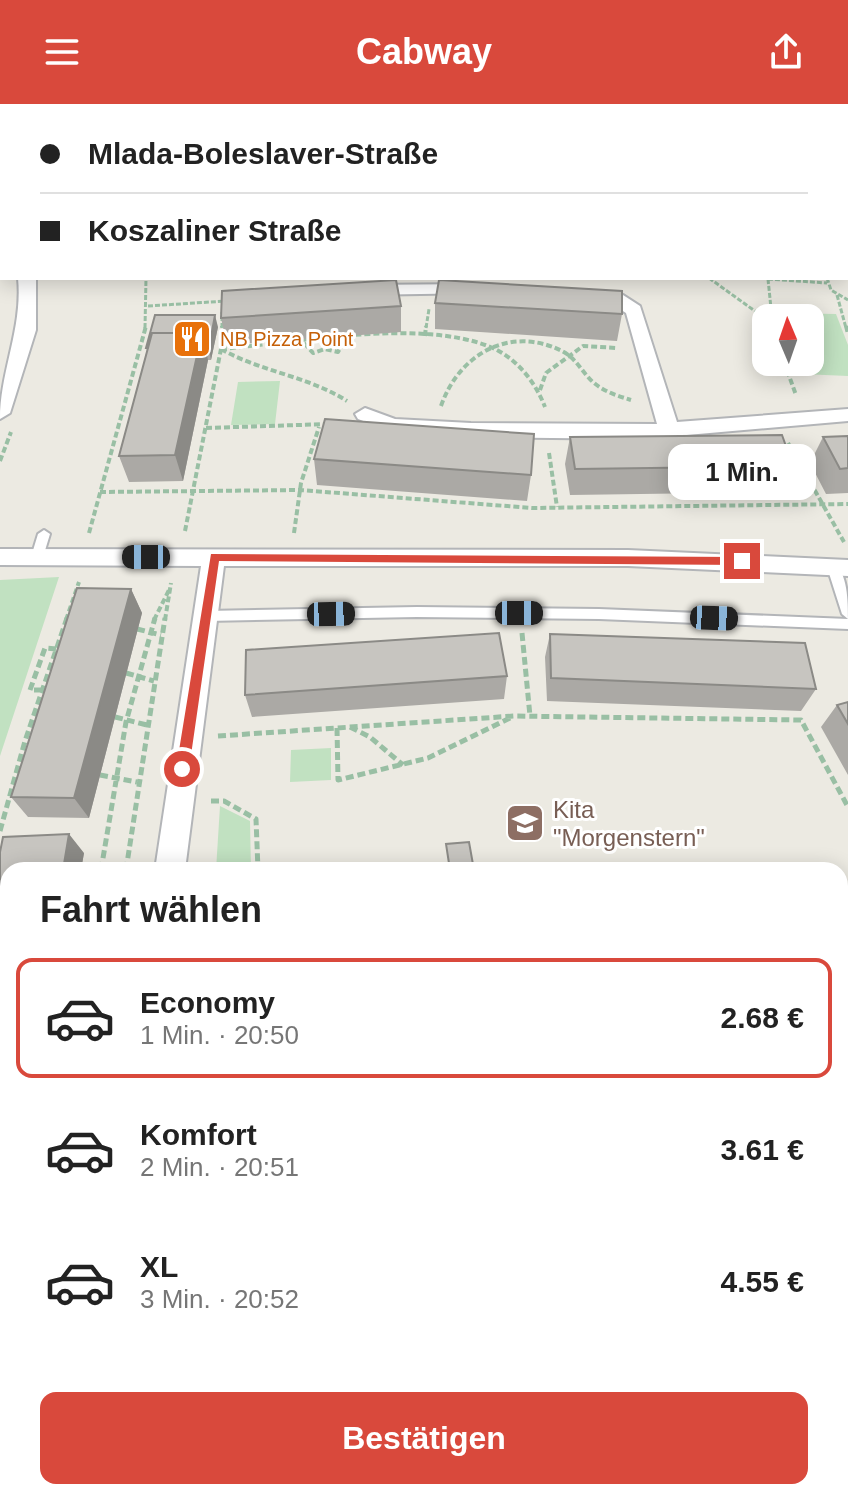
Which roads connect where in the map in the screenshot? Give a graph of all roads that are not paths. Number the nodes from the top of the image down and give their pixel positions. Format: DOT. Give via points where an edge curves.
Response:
graph roads {
  1 [pos="27,280"];
  2 [pos="489,289"];
  3 [pos="343,291"];
  4 [pos="565,293"];
  5 [pos="0,413"];
  6 [pos="365,414"];
  7 [pos="848,415"];
  8 [pos="669,431"];
  9 [pos="0,557"];
  10 [pos="214,557"];
  11 [pos="840,568"];
  12 [pos="848,614"];
  13 [pos="206,616"];
  14 [pos="848,624"];
  15 [pos="171,862"];
  1 -- 5 [label="street" via="29,321"];
  2 -- 3 [label="street"];
  4 -- 8 [label="street" via="604,296 634,310"];
  6 -- 8 [label="street" via="392,425 440,428"];
  7 -- 8 [label="street"];
  9 -- 10 [label="street" via="40,545 84,557"];
  10 -- 11 [label="street" via="628,558"];
  10 -- 13 [label="street"];
  11 -- 12 [label="lane" via="837,589"];
  13 -- 14 [label="lane" via="519,613"];
  13 -- 15 [label="street"];
}
